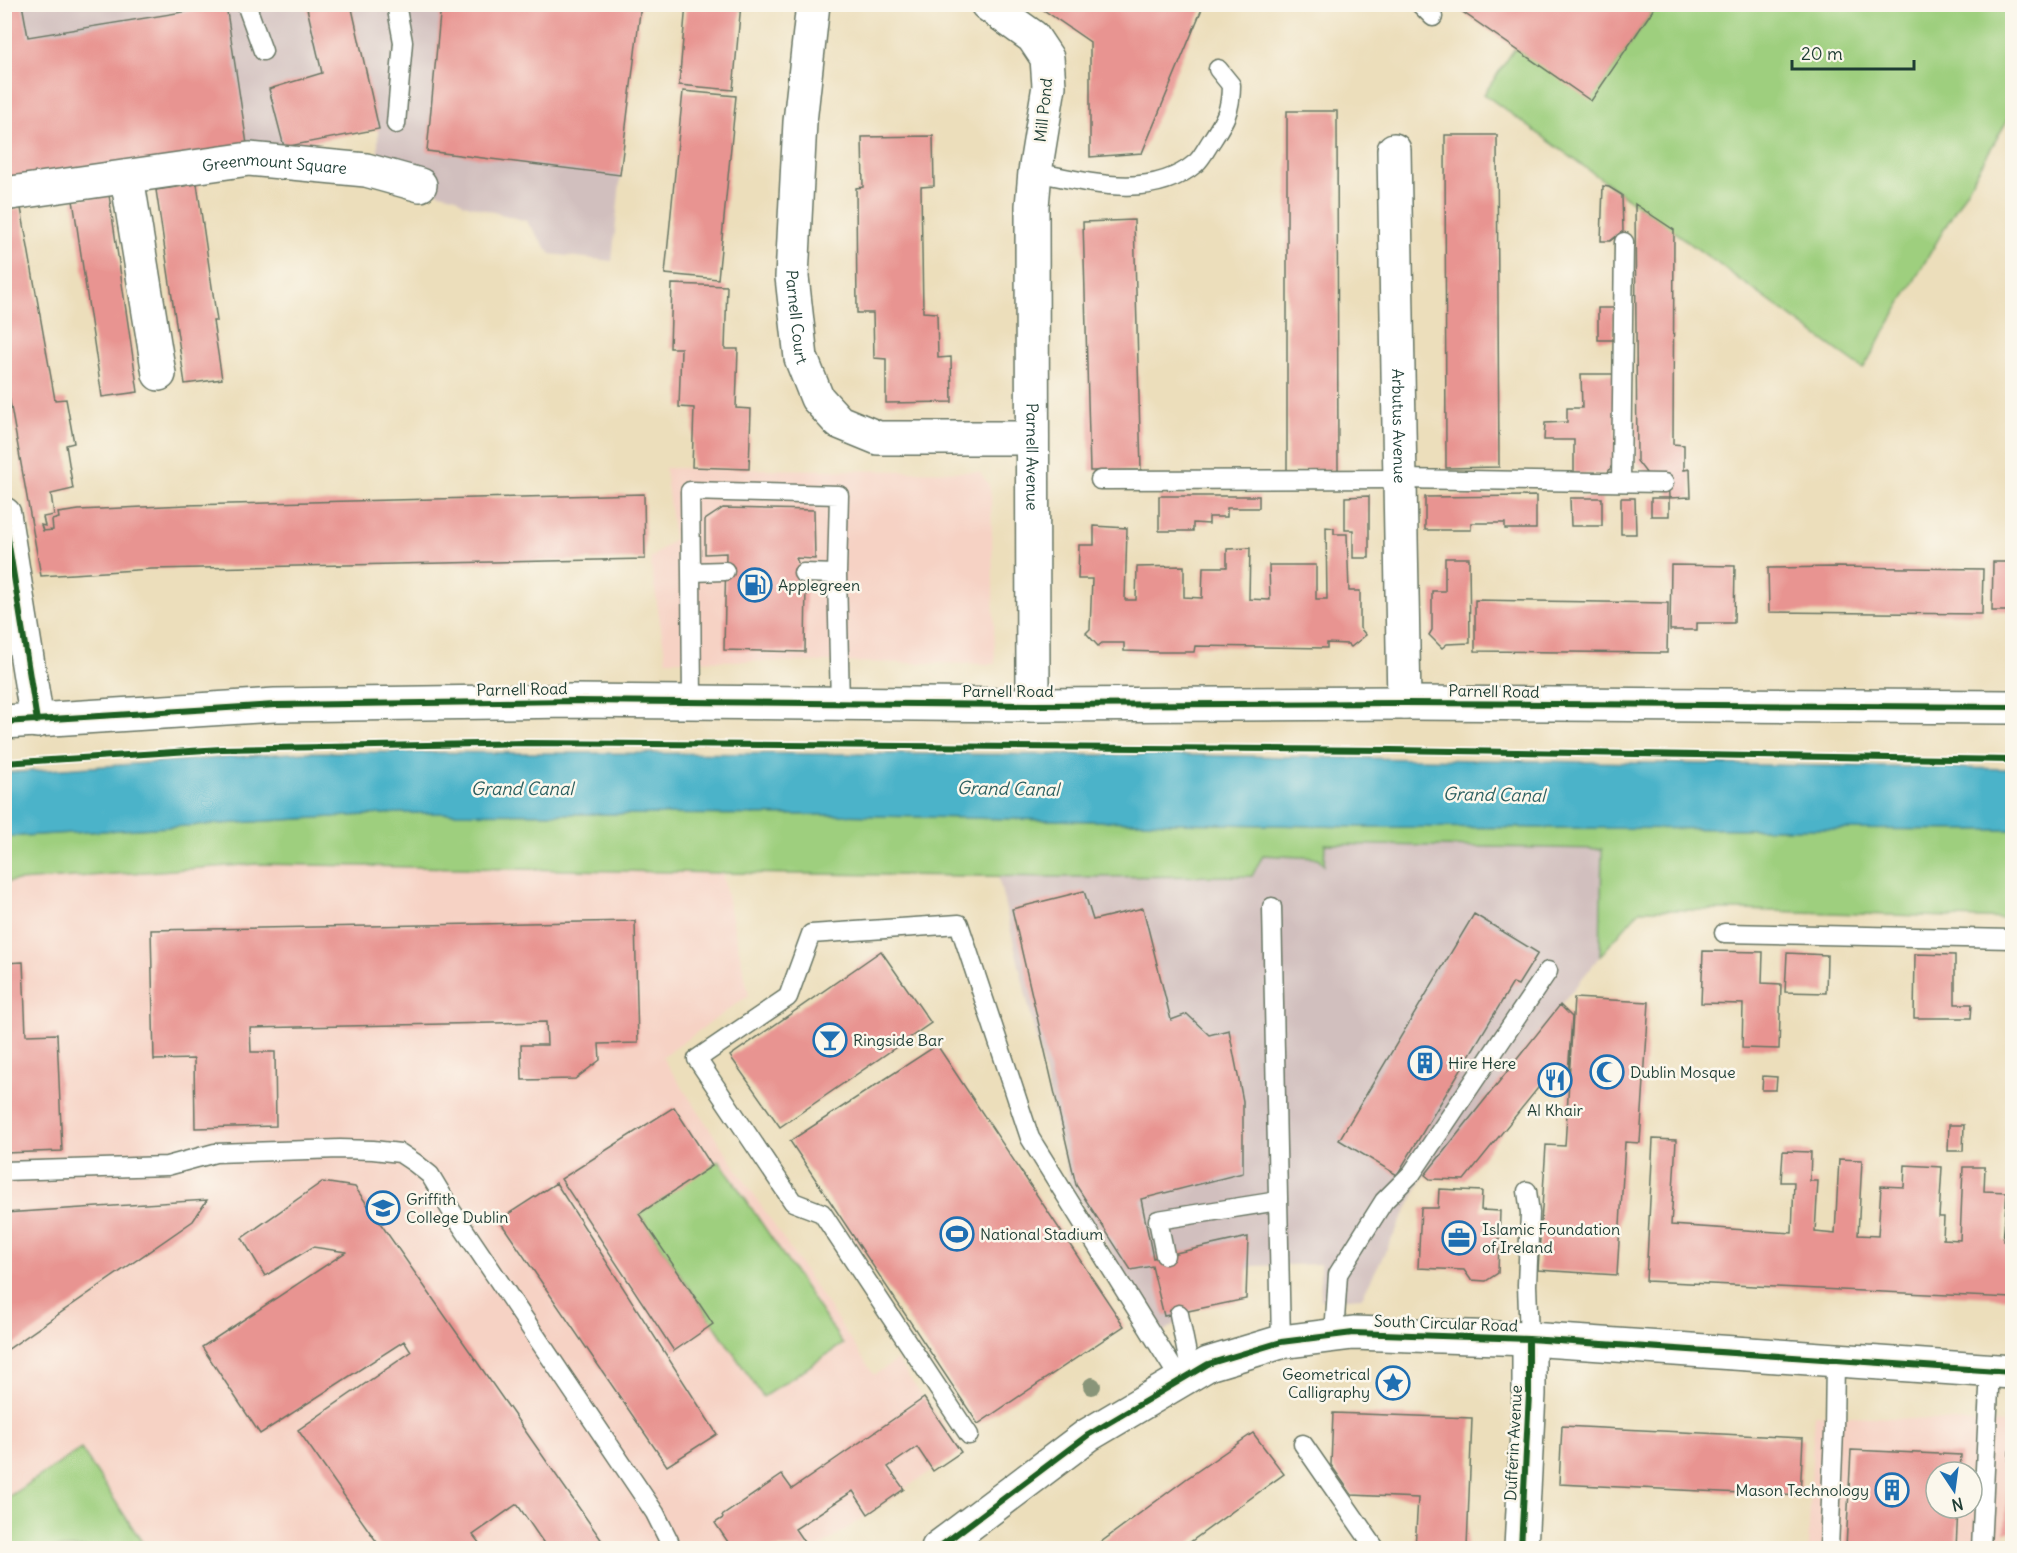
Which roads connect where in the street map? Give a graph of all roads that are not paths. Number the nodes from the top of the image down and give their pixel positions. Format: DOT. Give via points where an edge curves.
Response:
graph roads {
  1 [pos="246,4"];
  2 [pos="396,4"];
  3 [pos="813,4"];
  4 [pos="987,4"];
  5 [pos="263,51"];
  6 [pos="1218,69"];
  7 [pos="396,124"];
  8 [pos="1394,150"];
  9 [pos="1035,172"];
  10 [pos="127,177"];
  11 [pos="420,185"];
  12 [pos="4,194"];
  13 [pos="1032,206"];
  14 [pos="1624,242"];
  15 [pos="159,374"];
  16 [pos="1032,438"];
  17 [pos="1400,479"];
  18 [pos="1101,480"];
  19 [pos="1621,481"];
  20 [pos="1664,483"];
  21 [pos="4,514"];
  22 [pos="725,571"];
  23 [pos="691,572"];
  24 [pos="802,573"];
  25 [pos="837,574"];
  26 [pos="692,703"];
  27 [pos="1404,703"];
  28 [pos="840,704"];
  29 [pos="1033,705"];
  30 [pos="2013,707"];
  31 [pos="36,720"];
  32 [pos="4,722"];
  33 [pos="1272,907"];
  34 [pos="1724,933"];
  35 [pos="2013,939"];
  36 [pos="1548,970"];
  37 [pos="4,1171"];
  38 [pos="1527,1191"];
  39 [pos="1278,1201"];
  40 [pos="1165,1255"];
  41 [pos="1179,1314"];
  42 [pos="1334,1335"];
  43 [pos="1529,1339"];
  44 [pos="1281,1342"];
  45 [pos="1834,1360"];
  46 [pos="2001,1371"];
  47 [pos="1186,1378"];
  48 [pos="969,1435"];
  49 [pos="1303,1444"];
  50 [pos="670,1548"];
  51 [pos="938,1548"];
  52 [pos="1375,1548"];
  53 [pos="1521,1548"];
  54 [pos="1829,1548"];
  55 [pos="1981,1548"];
  1 -- 5 [label="lane"];
  2 -- 7 [label="lane" via="403,42"];
  3 -- 16 [label="main road, Parnell Court" via="800,122 792,277 801,358 817,398 839,422 878,438"];
  4 -- 9 [label="main road, Mill Pond" via="1033,37 1047,58 1049,86"];
  6 -- 9 [label="lane" via="1231,85 1231,105 1197,163 1163,182 1115,186"];
  8 -- 17 [label="main road, Arbutus Avenue"];
  9 -- 13 [label="main road, Mill Pond"];
  10 -- 11 [label="main road, Greenmount Square" via="249,159 366,170"];
  10 -- 12 [label="main road, Greenmount Square"];
  10 -- 15 [label="main road"];
  13 -- 16 [label="main road, Parnell Avenue"];
  14 -- 19 [label="lane"];
  16 -- 29 [label="main road, Parnell Avenue"];
  17 -- 18 [label="lane"];
  17 -- 19 [label="lane"];
  17 -- 27 [label="main road, Arbutus Avenue"];
  19 -- 20 [label="lane"];
  21 -- 31 [label="main road"];
  22 -- 23 [label="lane"];
  23 -- 25 [label="lane" via="690,491 839,495"];
  23 -- 26 [label="lane"];
  24 -- 25 [label="lane"];
  25 -- 28 [label="lane"];
  26 -- 28 [label="main road, Parnell Road"];
  26 -- 31 [label="main road, Parnell Road" via="275,705"];
  27 -- 29 [label="main road, Parnell Road"];
  27 -- 30 [label="main road, Parnell Road"];
  28 -- 29 [label="main road, Parnell Road"];
  31 -- 32 [label="main road, Parnell Road"];
  33 -- 39 [label="lane"];
  34 -- 35 [label="lane"];
  36 -- 42 [label="lane" via="1412,1173 1384,1202 1338,1274"];
  37 -- 50 [label="lane" via="167,1166 215,1153 340,1149 400,1153 430,1176 655,1513"];
  38 -- 43 [label="lane"];
  39 -- 40 [label="lane" via="1158,1220"];
  39 -- 44 [label="lane"];
  41 -- 47 [label="lane"];
  42 -- 43 [label="main road, South Circular Road"];
  42 -- 44 [label="main road, South Circular Road"];
  43 -- 45 [label="main road, South Circular Road"];
  43 -- 53 [label="main road, Dufferin Avenue"];
  44 -- 47 [label="main road, South Circular Road" via="1209,1364"];
  45 -- 46 [label="main road, South Circular Road"];
  45 -- 54 [label="lane"];
  46 -- 55 [label="lane"];
  47 -- 48 [label="lane" via="1030,1138 959,924 811,934 788,997 698,1059 793,1202 822,1213"];
  47 -- 51 [label="main road, South Circular Road" via="1088,1435"];
  49 -- 52 [label="lane"];
}
